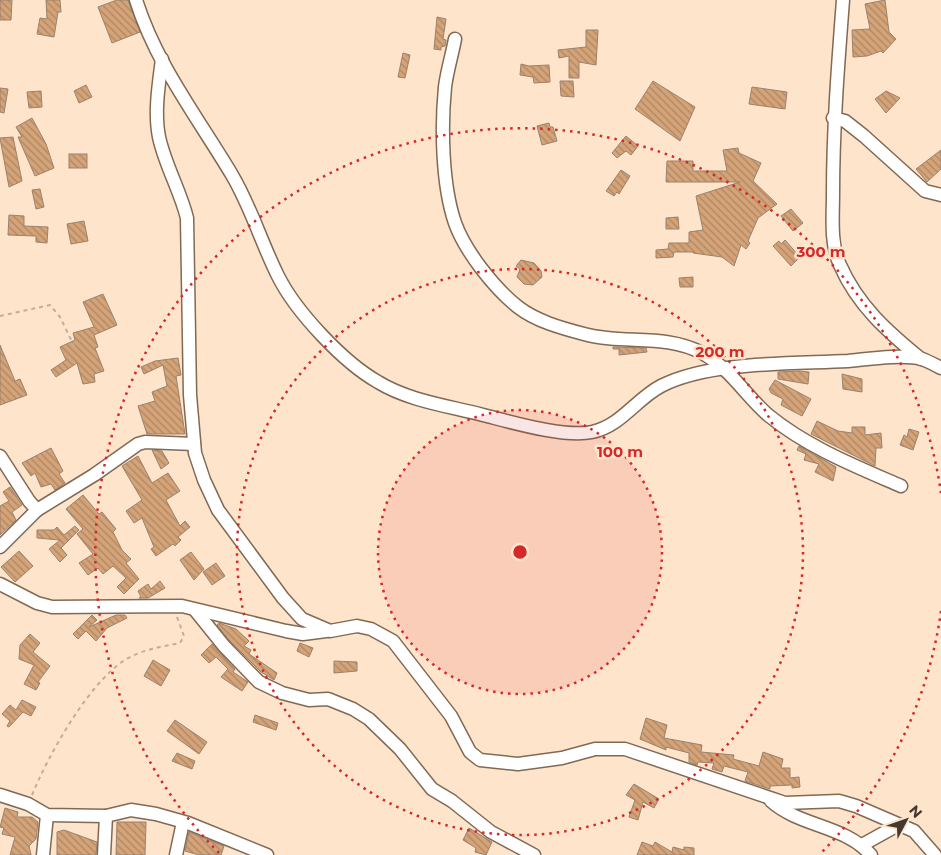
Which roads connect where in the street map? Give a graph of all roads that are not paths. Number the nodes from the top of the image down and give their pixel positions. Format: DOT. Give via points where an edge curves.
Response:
graph roads {
  1 [pos="136,0"];
  2 [pos="843,0"];
  3 [pos="455,39"];
  4 [pos="162,59"];
  5 [pos="833,118"];
  6 [pos="941,194"];
  7 [pos="921,359"];
  8 [pos="941,368"];
  9 [pos="726,369"];
  10 [pos="194,444"];
  11 [pos="0,456"];
  12 [pos="901,486"];
  13 [pos="37,510"];
  14 [pos="0,547"];
  15 [pos="0,584"];
  16 [pos="195,610"];
  17 [pos="330,631"];
  18 [pos="0,795"];
  19 [pos="767,798"];
  20 [pos="47,815"];
  21 [pos="106,816"];
  22 [pos="183,822"];
  23 [pos="898,825"];
  24 [pos="866,850"];
  25 [pos="43,855"];
  26 [pos="104,855"];
  27 [pos="176,855"];
  28 [pos="266,855"];
  29 [pos="534,855"];
  30 [pos="935,855"];
  1 -- 4 [label="street"];
  2 -- 5 [label="street"];
  3 -- 9 [label="street" via="445,87 446,180 455,223 473,256 495,285 518,308 547,323 586,335 649,339 680,345 702,353"];
  4 -- 9 [label="street" via="176,88 244,196 278,277 292,300 331,345 378,383 422,400 543,429 589,433 611,426 660,386 683,377"];
  4 -- 10 [label="street" via="159,136 187,218"];
  5 -- 6 [label="street" via="845,121 864,136 925,191"];
  5 -- 7 [label="street" via="833,218 838,263 865,307 884,329"];
  7 -- 8 [label="street"];
  7 -- 9 [label="street" via="888,358"];
  9 -- 12 [label="street" via="768,414 795,435"];
  10 -- 13 [label="street" via="138,444"];
  10 -- 17 [label="street" via="204,480 233,532 302,619"];
  11 -- 13 [label="street"];
  13 -- 14 [label="street"];
  15 -- 16 [label="street" via="52,607 182,606"];
  16 -- 17 [label="street" via="294,633"];
  16 -- 29 [label="street" via="259,682 308,700 328,699 369,719 400,749 432,789 452,800 491,832"];
  17 -- 19 [label="street" via="357,626 381,632 393,641 451,716 470,752 480,760 518,764 562,758 595,748 625,749"];
  18 -- 20 [label="street" via="28,804"];
  19 -- 23 [label="street" via="785,803 839,801"];
  19 -- 24 [label="street" via="782,811 843,835"];
  20 -- 21 [label="street"];
  20 -- 25 [label="street"];
  21 -- 22 [label="street" via="131,810"];
  21 -- 26 [label="street"];
  22 -- 27 [label="street"];
  22 -- 28 [label="street"];
  23 -- 24 [label="street"];
  23 -- 30 [label="street" via="914,832"];
}
